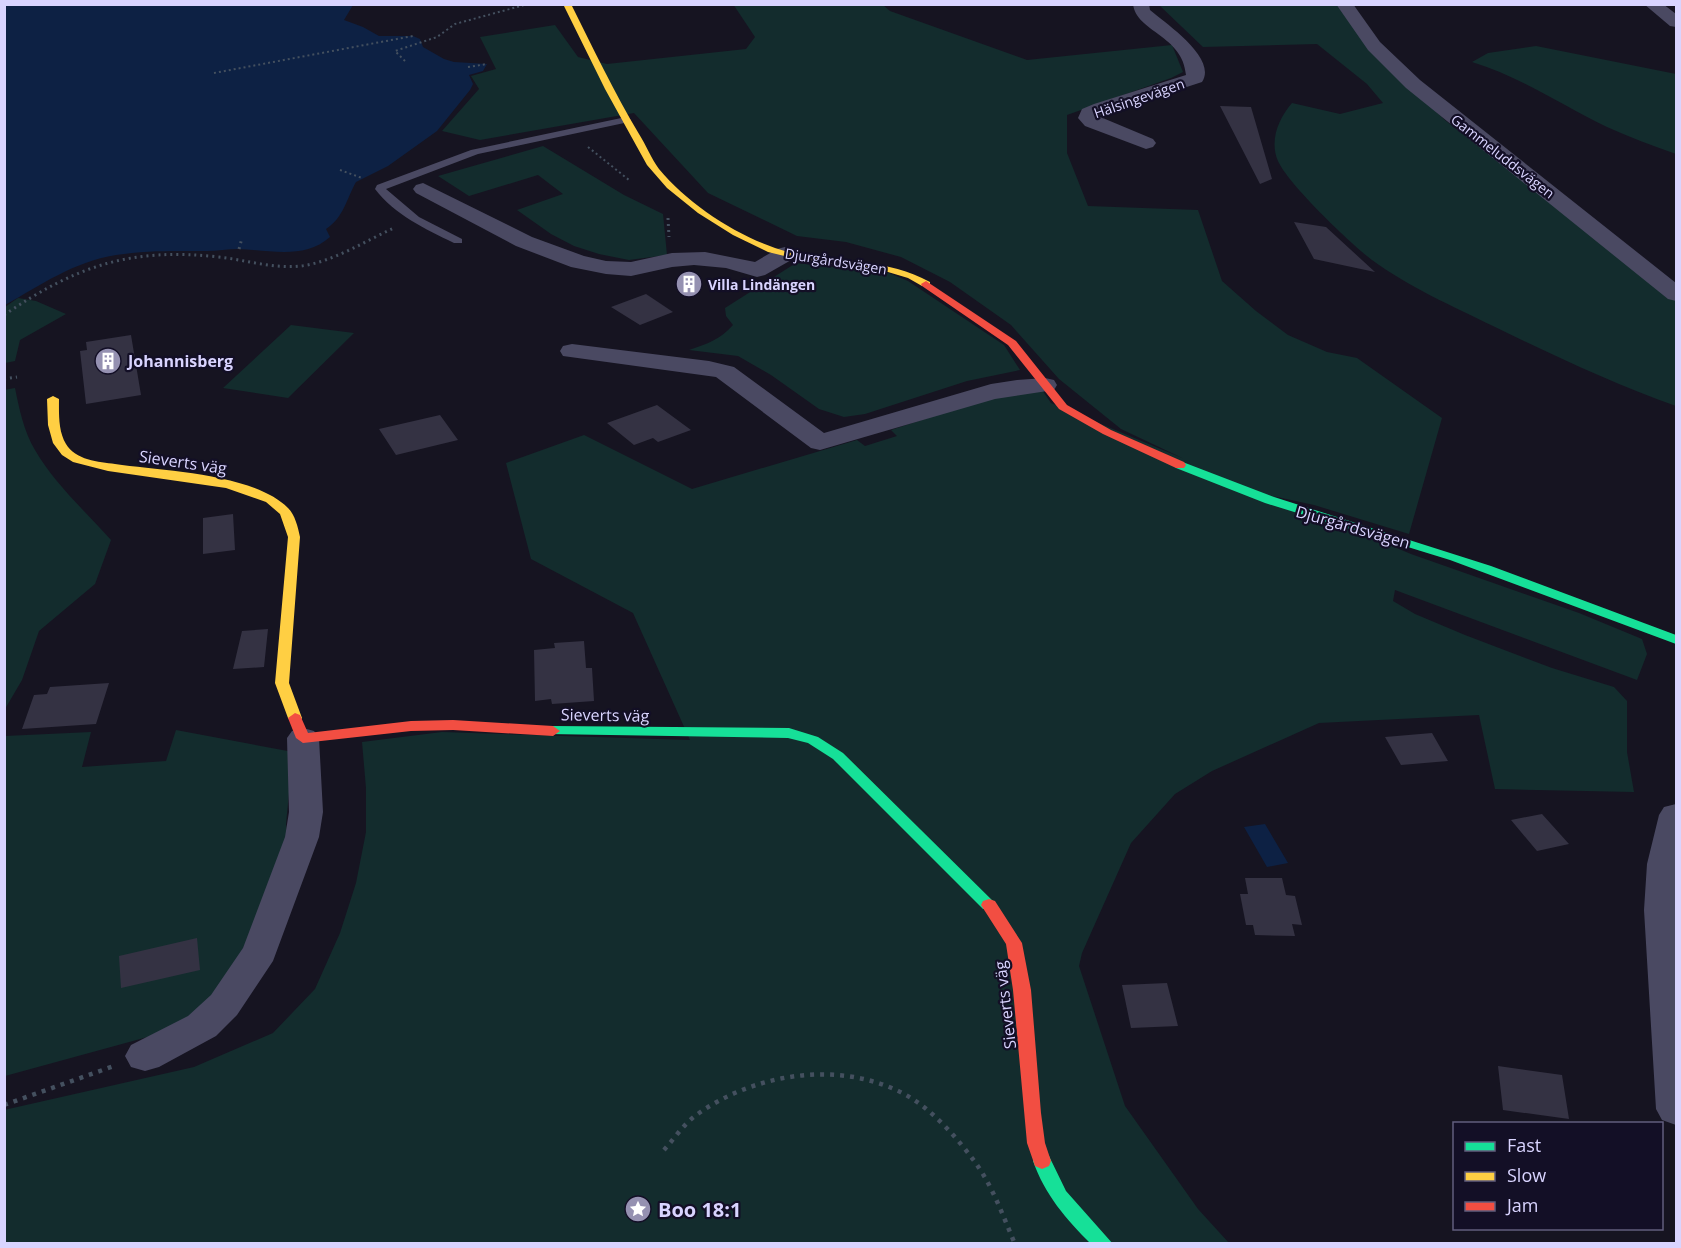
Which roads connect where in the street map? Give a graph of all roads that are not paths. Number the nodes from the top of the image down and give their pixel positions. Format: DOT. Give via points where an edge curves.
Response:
graph roads {
  1 [pos="567,4"];
  2 [pos="1141,4"];
  3 [pos="1344,4"];
  4 [pos="1652,4"];
  5 [pos="1677,22"];
  6 [pos="626,120"];
  7 [pos="1146,143"];
  8 [pos="423,189"];
  9 [pos="458,241"];
  10 [pos="785,254"];
  11 [pos="1677,294"];
  12 [pos="572,351"];
  13 [pos="1046,385"];
  14 [pos="53,399"];
  15 [pos="1677,640"];
  16 [pos="303,738"];
  17 [pos="1677,815"];
  18 [pos="145,1056"];
  19 [pos="1676,1099"];
  20 [pos="1104,1244"];
  1 -- 6 [label="street, Djurgårdsvägen"];
  2 -- 7 [label="street, Hälsingevägen" via="1142,12 1185,47 1196,78 1101,108 1089,113 1088,118"];
  3 -- 11 [label="street, Gammeluddsvägen" via="1374,46 1413,84"];
  4 -- 5 [label="street"];
  6 -- 9 [label="lane" via="475,152 381,187 414,220"];
  6 -- 10 [label="street, Djurgårdsvägen" via="657,172 690,202 740,235"];
  8 -- 10 [label="street" via="493,227 575,260 602,266 632,269 671,260 722,259 757,270"];
  10 -- 13 [label="street, Djurgårdsvägen" via="878,267 921,280 1012,343"];
  12 -- 13 [label="street" via="725,372 820,442 991,392"];
  13 -- 15 [label="street, Djurgårdsvägen" via="1063,407 1082,419 1227,487 1478,566"];
  14 -- 16 [label="street, Sieverts väg" via="59,444 79,461 243,488 282,508 291,521 294,537 282,683"];
  16 -- 18 [label="street" via="306,812 302,837 260,952 224,1005 202,1026"];
  16 -- 20 [label="street, Sieverts väg" via="453,725 580,733 789,733 813,740 838,756 994,909 1014,943 1036,1143 1047,1179 1071,1212"];
  17 -- 19 [label="street" via="1665,864 1662,910"];
}
